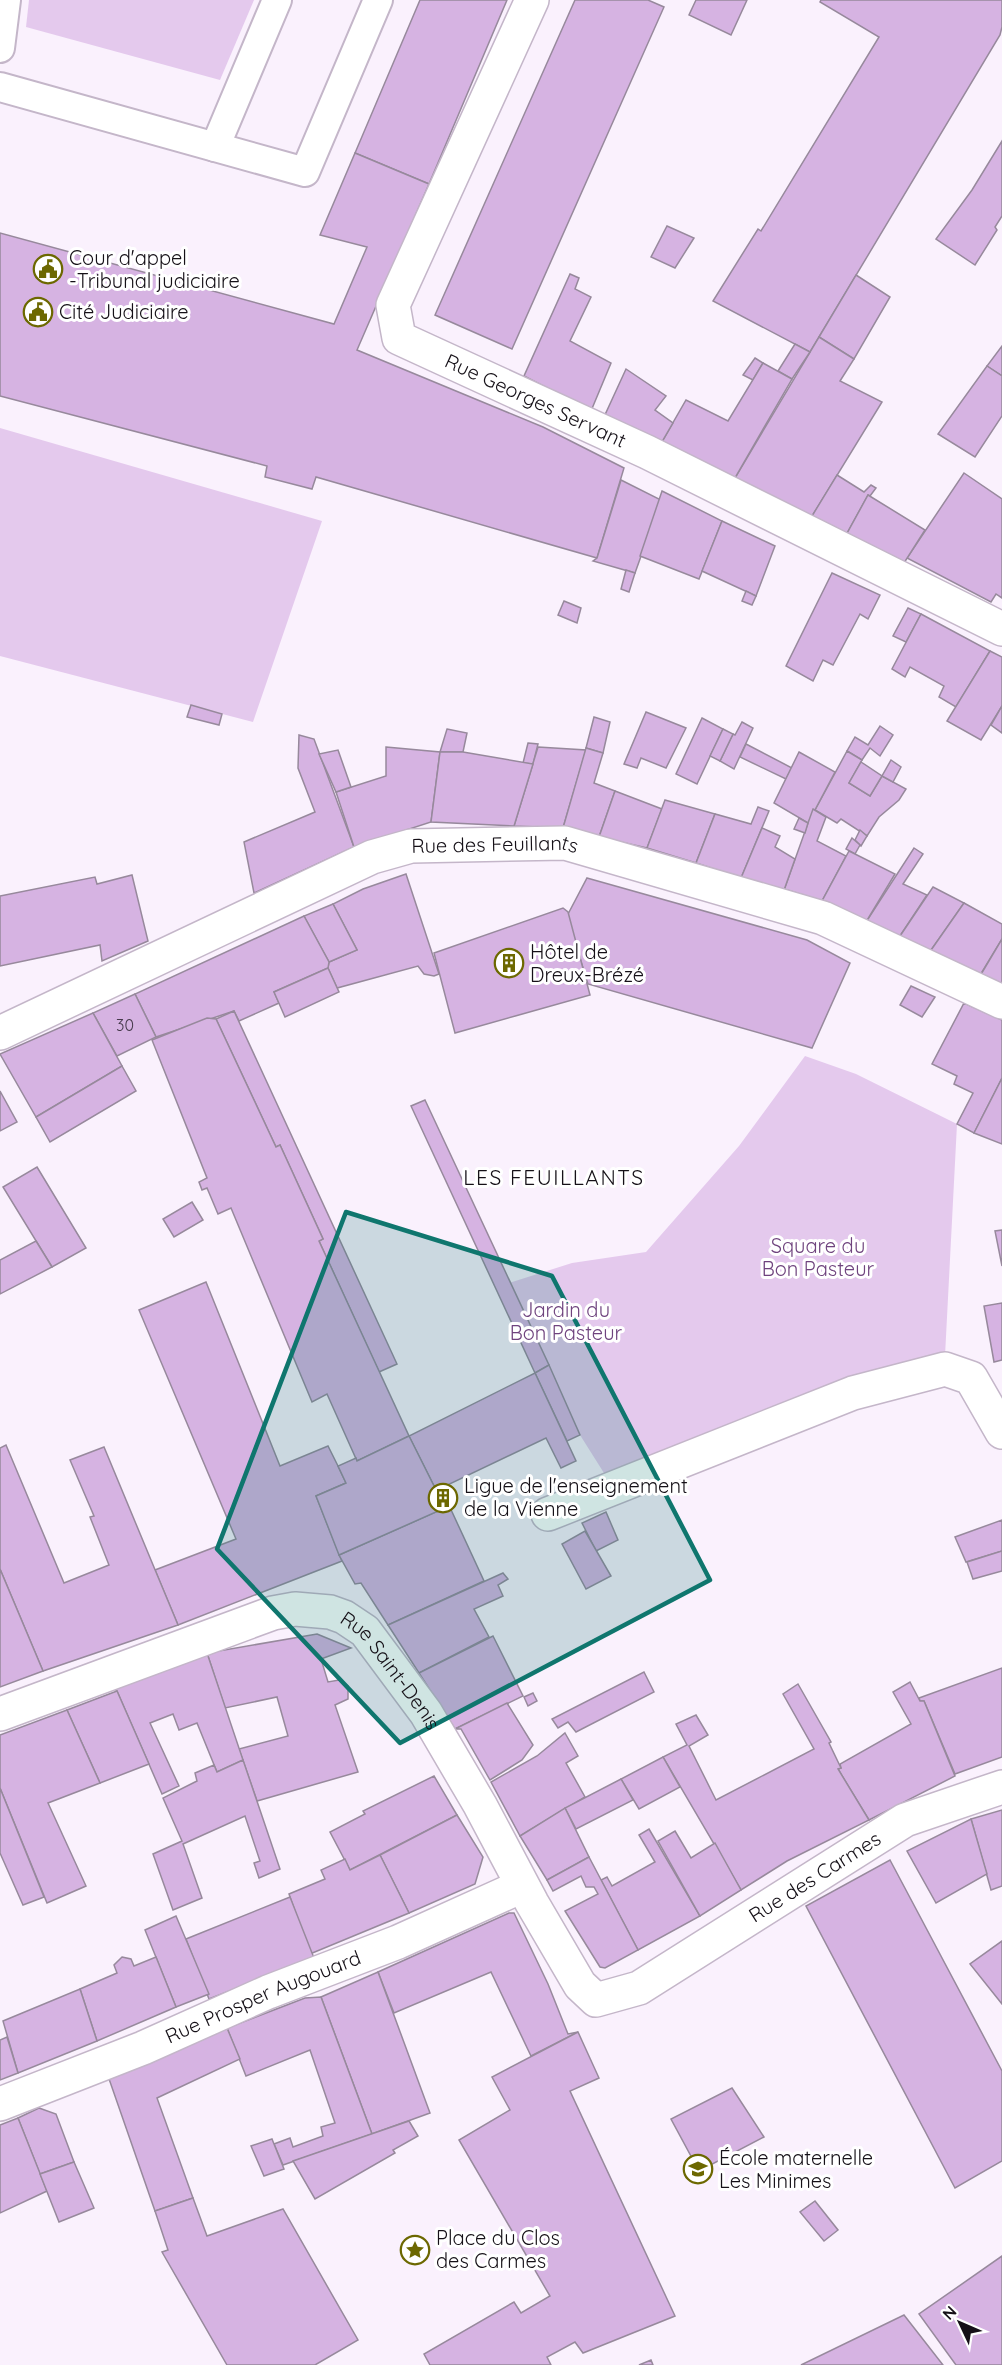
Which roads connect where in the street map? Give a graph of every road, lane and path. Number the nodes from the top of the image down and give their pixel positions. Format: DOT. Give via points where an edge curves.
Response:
graph roads {
  1 [pos="6,0"];
  2 [pos="277,0"];
  3 [pos="378,0"];
  4 [pos="532,0"];
  5 [pos="0,48"];
  6 [pos="0,87"];
  7 [pos="215,147"];
  8 [pos="1002,629"];
  9 [pos="1002,1002"];
  10 [pos="0,1033"];
  11 [pos="1002,1432"];
  12 [pos="548,1514"];
  13 [pos="0,1714"];
  14 [pos="1002,1787"];
  15 [pos="522,1886"];
  16 [pos="639,1988"];
  17 [pos="0,2103"];
  1 -- 5 [label="lane"];
  2 -- 7 [label="lane"];
  3 -- 7 [label="lane" via="305,172"];
  4 -- 8 [label="street, Rue Georges Servant" via="393,305 399,338 647,452"];
  6 -- 7 [label="lane"];
  9 -- 10 [label="street, Rue des Feuillants" via="823,918 565,843 411,846 372,857"];
  11 -- 12 [label="street" via="971,1378 945,1370 853,1393"];
  13 -- 15 [label="street, Rue Saint-Denis" via="273,1613 294,1609 330,1612 365,1632 426,1713"];
  14 -- 16 [label="street, Rue des Carmes" via="905,1820"];
  15 -- 16 [label="street, Rue Saint-Denis" via="580,1985 596,2000"];
  15 -- 17 [label="street, Rue Prosper Augouard" via="398,1942"];
}
